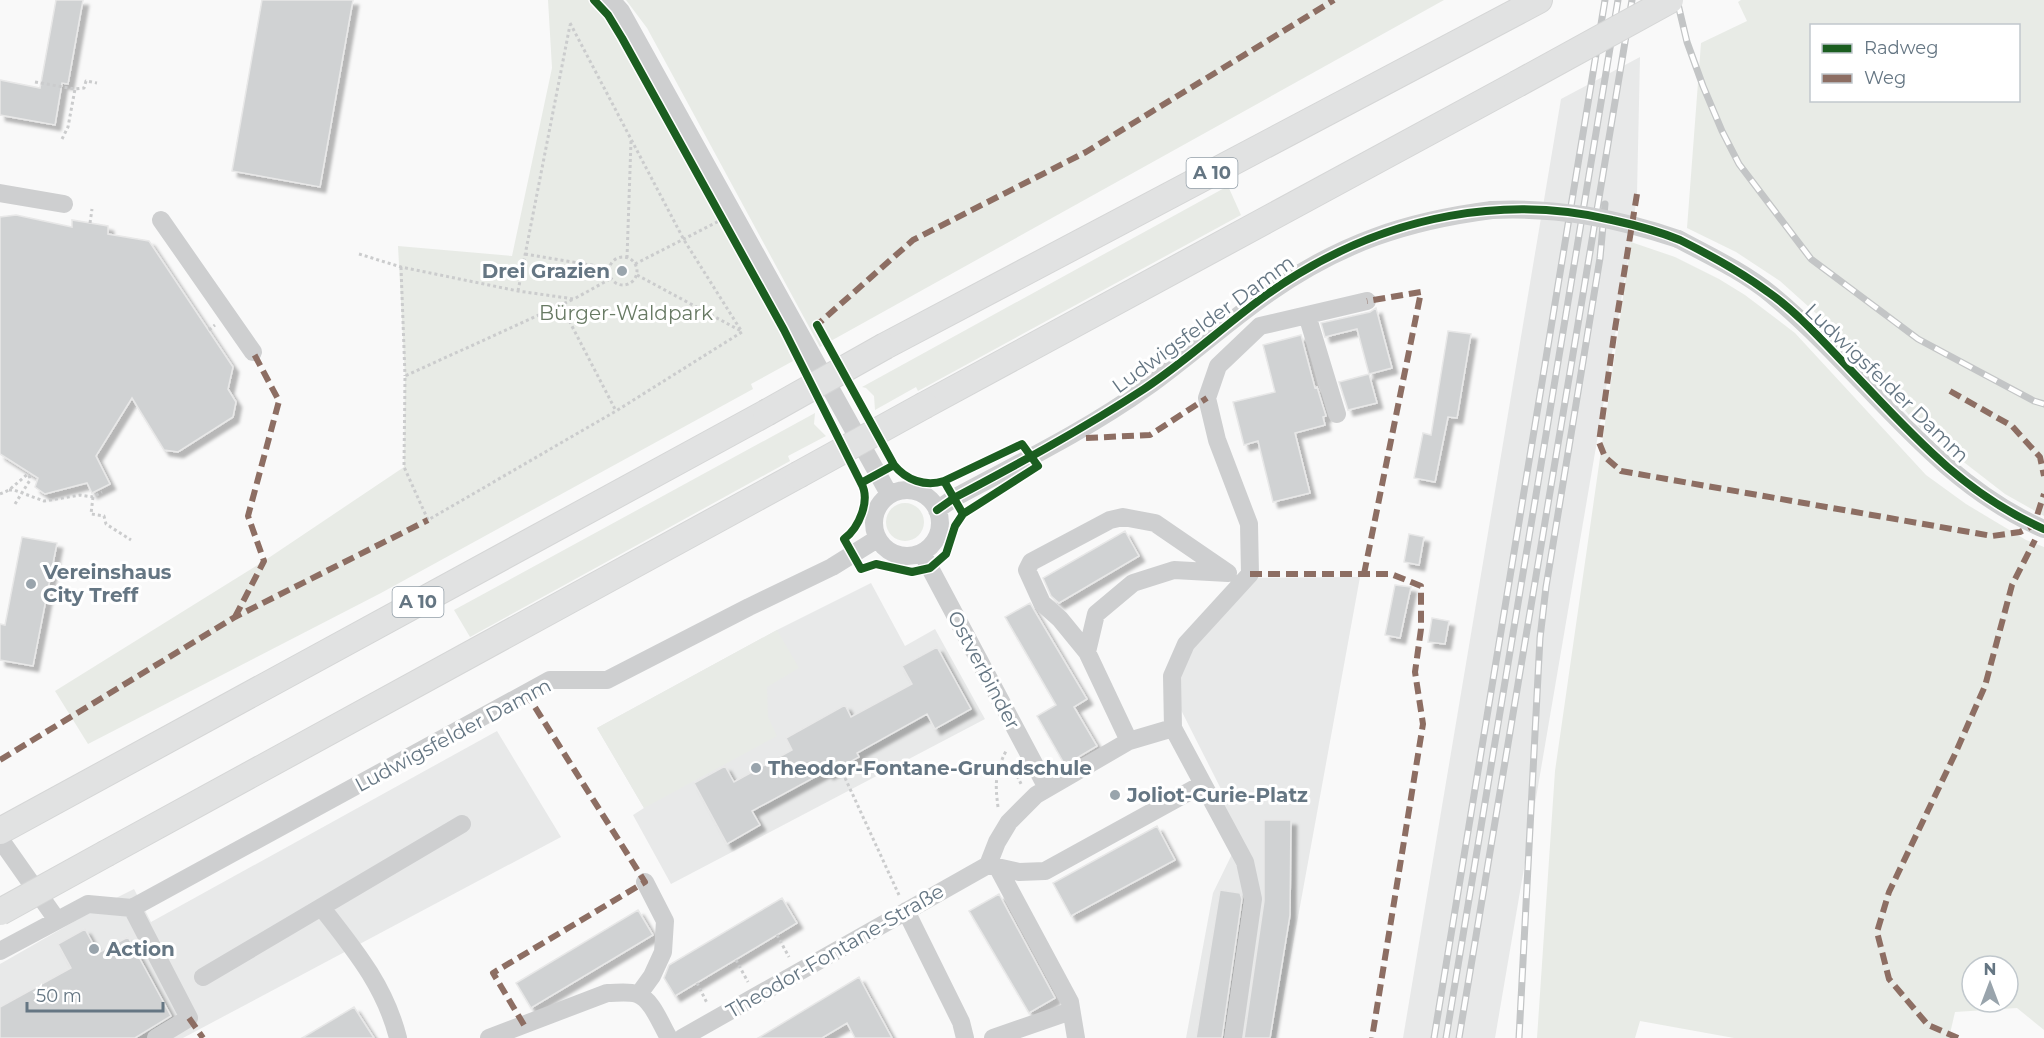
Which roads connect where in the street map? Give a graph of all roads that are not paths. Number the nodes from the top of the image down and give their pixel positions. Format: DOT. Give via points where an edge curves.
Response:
graph roads {
  1 [pos="611,0"];
  2 [pos="1539,0"];
  3 [pos="1670,0"];
  4 [pos="0,194"];
  5 [pos="64,204"];
  6 [pos="161,219"];
  7 [pos="1367,301"];
  8 [pos="1307,315"];
  9 [pos="253,352"];
  10 [pos="1337,414"];
  11 [pos="889,495"];
  12 [pos="937,510"];
  13 [pos="2044,529"];
  14 [pos="877,539"];
  15 [pos="922,552"];
  16 [pos="1228,573"];
  17 [pos="1250,574"];
  18 [pos="1087,652"];
  19 [pos="1173,728"];
  20 [pos="1129,741"];
  21 [pos="1203,784"];
  22 [pos="1047,788"];
  23 [pos="462,824"];
  24 [pos="0,831"];
  25 [pos="0,839"];
  26 [pos="993,866"];
  27 [pos="645,882"];
  28 [pos="132,908"];
  29 [pos="322,908"];
  30 [pos="906,911"];
  31 [pos="0,912"];
  32 [pos="57,920"];
  33 [pos="0,951"];
  34 [pos="203,977"];
  35 [pos="639,994"];
  36 [pos="1071,1011"];
  37 [pos="156,1038"];
  38 [pos="398,1038"];
  39 [pos="489,1038"];
  40 [pos="669,1038"];
  41 [pos="682,1038"];
  42 [pos="965,1038"];
  43 [pos="993,1038"];
  44 [pos="1076,1038"];
  45 [pos="1233,1038"];
  1 -- 11 [label="street" via="645,53"];
  2 -- 24 [label="highway, A 10, bridge" via="885,346"];
  3 -- 31 [label="highway, bridge"];
  4 -- 5 [label="street"];
  6 -- 9 [label="street"];
  7 -- 8 [label="street"];
  8 -- 10 [label="street"];
  8 -- 17 [label="street" via="1260,327 1218,366 1207,398 1217,440 1249,524"];
  11 -- 12 [label="street" via="900,490 916,491 931,500"];
  11 -- 14 [label="street" via="875,511"];
  12 -- 13 [label="street, Ludwigsfelder Damm, bridge" via="1147,387 1268,294 1349,246 1401,226 1456,214 1537,209 1625,223 1678,239 1721,262 1770,294 1818,336 1951,471 2005,509"];
  12 -- 15 [label="street" via="939,531"];
  14 -- 15 [label="street" via="897,555"];
  14 -- 28 [label="street, Ludwigsfelder Damm" via="832,567 607,680 550,680"];
  15 -- 22 [label="street, Ostverbinder"];
  16 -- 17 [label="street"];
  16 -- 18 [label="street" via="1174,570 1133,583 1096,614"];
  16 -- 18 [label="street" via="1155,523 1124,517 1110,520 1031,562 1027,570 1042,603"];
  17 -- 19 [label="street" via="1186,644 1172,676"];
  18 -- 20 [label="street"];
  19 -- 20 [label="street"];
  19 -- 21 [label="street"];
  20 -- 22 [label="street"];
  21 -- 26 [label="street" via="1045,871 1019,872"];
  21 -- 45 [label="street" via="1245,862 1254,899"];
  22 -- 26 [label="street" via="1009,822 997,842"];
  23 -- 29 [label="street"];
  25 -- 32 [label="street"];
  26 -- 30 [label="street, Theodor-Fontane-Straße"];
  26 -- 36 [label="street" via="1070,1002"];
  27 -- 35 [label="street" via="665,921 663,952"];
  28 -- 32 [label="street" via="88,904"];
  28 -- 37 [label="street" via="189,1018"];
  29 -- 34 [label="street"];
  29 -- 38 [label="street" via="378,983"];
  30 -- 41 [label="street, Theodor-Fontane-Straße"];
  30 -- 42 [label="street" via="961,1022"];
  32 -- 33 [label="street"];
  35 -- 39 [label="street" via="607,993"];
  35 -- 40 [label="street" via="649,1003"];
  36 -- 43 [label="street"];
  36 -- 44 [label="street"];
}
